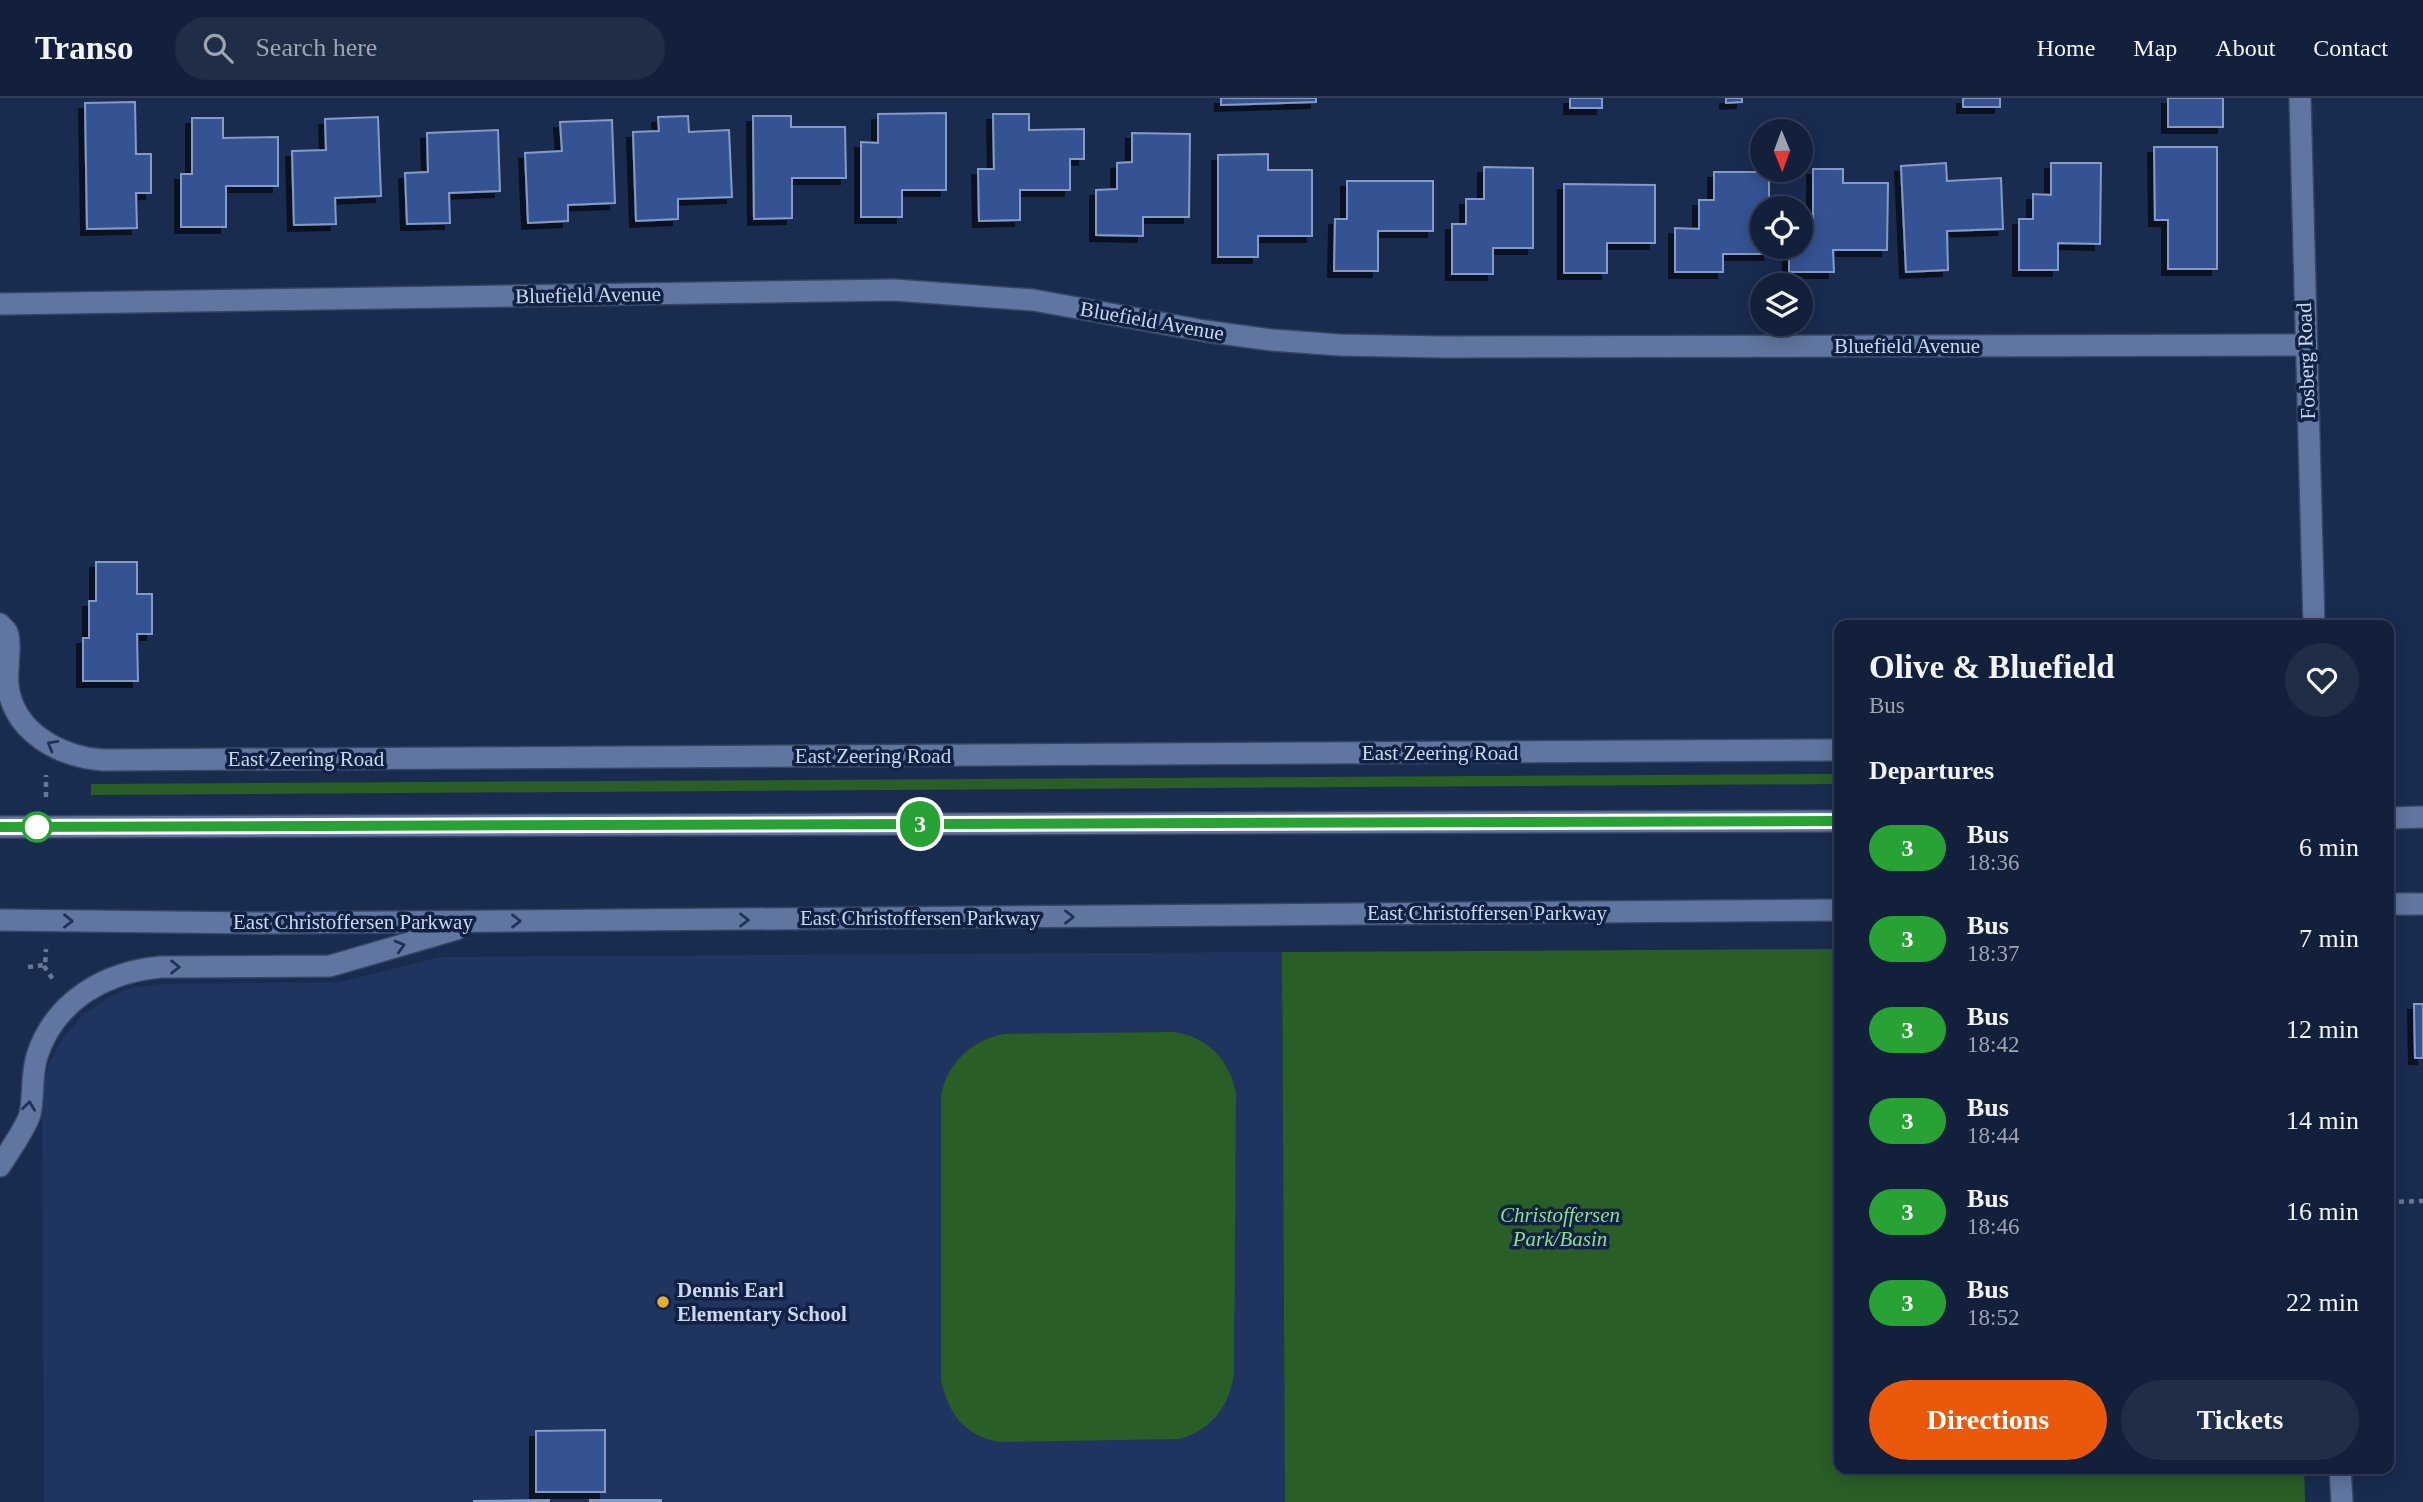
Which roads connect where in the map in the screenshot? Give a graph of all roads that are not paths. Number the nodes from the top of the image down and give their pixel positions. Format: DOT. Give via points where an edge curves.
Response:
graph roads {
  1 [pos="2300,98"];
  2 [pos="0,304"];
  3 [pos="2305,345"];
  4 [pos="2314,620"];
  5 [pos="0,624"];
  6 [pos="1834,750"];
  7 [pos="2423,817"];
  8 [pos="2394,818"];
  9 [pos="1834,821"];
  10 [pos="0,827"];
  11 [pos="2394,904"];
  12 [pos="2423,904"];
  13 [pos="1834,910"];
  14 [pos="0,920"];
  15 [pos="483,922"];
  16 [pos="0,1166"];
  17 [pos="2340,1474"];
  18 [pos="2342,1502"];
  1 -- 3 [label="street, Fosberg Road"];
  2 -- 3 [label="street, Bluefield Avenue" via="894,290 1033,300 1239,336 1363,346"];
  3 -- 4 [label="street, Fosberg Road"];
  6 -- 5 [label="street, East Zeering Road, one-way" via="117,760 73,756 47,743 25,724 11,699 8,633"];
  7 -- 8 [label="street"];
  9 -- 10 [label="street"];
  11 -- 12 [label="street"];
  15 -- 13 [label="street, East Christoffersen Parkway, one-way"];
  14 -- 15 [label="street, East Christoffersen Parkway, one-way"];
  16 -- 15 [label="street, one-way" via="30,1115 35,1066 45,1037 71,1002 113,976 161,967 330,966"];
  17 -- 18 [label="street"];
}
